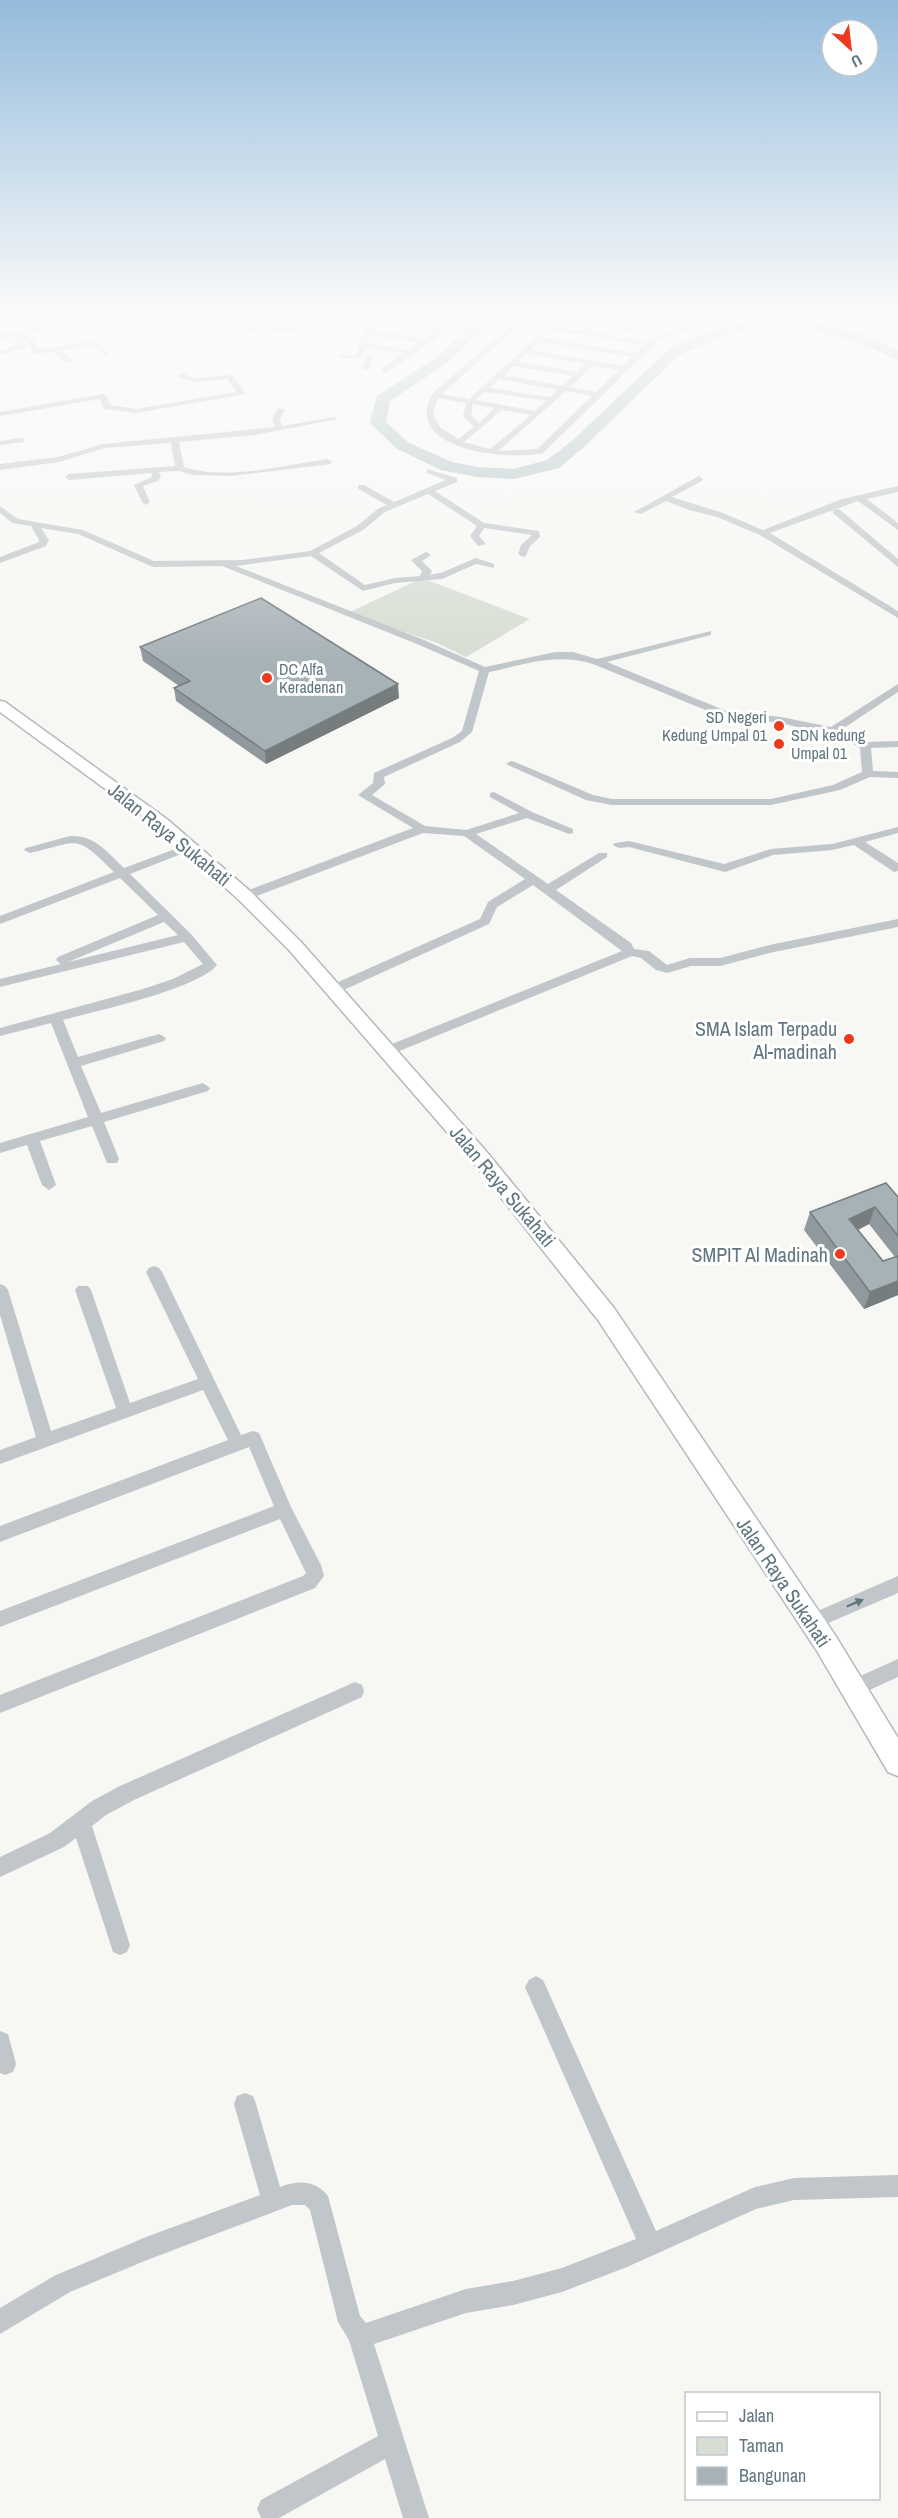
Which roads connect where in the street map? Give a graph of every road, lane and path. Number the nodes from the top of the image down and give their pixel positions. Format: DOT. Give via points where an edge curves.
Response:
graph roads {
  1 [pos="257,433"];
  2 [pos="444,433"];
  3 [pos="471,433"];
  4 [pos="515,433"];
  5 [pos="560,433"];
  6 [pos="21,440"];
  7 [pos="174,440"];
  8 [pos="0,443"];
  9 [pos="457,443"];
  10 [pos="492,452"];
  11 [pos="328,462"];
  12 [pos="0,467"];
  13 [pos="154,470"];
  14 [pos="430,471"];
  15 [pos="185,473"];
  16 [pos="69,477"];
  17 [pos="699,479"];
  18 [pos="126,480"];
  19 [pos="138,485"];
  20 [pos="361,487"];
  21 [pos="898,489"];
  22 [pos="428,490"];
  23 [pos="870,495"];
  24 [pos="859,497"];
  25 [pos="667,498"];
  26 [pos="146,502"];
  27 [pos="392,504"];
  28 [pos="692,508"];
  29 [pos="0,509"];
  30 [pos="836,511"];
  31 [pos="638,512"];
  32 [pos="681,516"];
  33 [pos="898,517"];
  34 [pos="482,525"];
  35 [pos="35,526"];
  36 [pos="898,527"];
  37 [pos="763,533"];
  38 [pos="481,544"];
  39 [pos="313,553"];
  40 [pos="523,554"];
  41 [pos="426,555"];
  42 [pos="0,560"];
  43 [pos="221,562"];
  44 [pos="898,564"];
  45 [pos="491,566"];
  46 [pos="424,577"];
  47 [pos="898,604"];
  48 [pos="885,606"];
  49 [pos="898,615"];
  50 [pos="708,633"];
  51 [pos="597,662"];
  52 [pos="484,669"];
  53 [pos="898,687"];
  54 [pos="0,705"];
  55 [pos="833,730"];
  56 [pos="898,744"];
  57 [pos="864,745"];
  58 [pos="511,764"];
  59 [pos="868,774"];
  60 [pos="898,776"];
  61 [pos="494,795"];
  62 [pos="528,814"];
  63 [pos="422,828"];
  64 [pos="898,830"];
  65 [pos="569,831"];
  66 [pos="467,833"];
  67 [pos="856,841"];
  68 [pos="186,843"];
  69 [pos="619,845"];
  70 [pos="30,850"];
  71 [pos="603,855"];
  72 [pos="898,867"];
  73 [pos="121,873"];
  74 [pos="532,880"];
  75 [pos="547,890"];
  76 [pos="244,896"];
  77 [pos="167,916"];
  78 [pos="0,920"];
  79 [pos="898,923"];
  80 [pos="187,937"];
  81 [pos="629,952"];
  82 [pos="6,981"];
  83 [pos="332,990"];
  84 [pos="56,1017"];
  85 [pos="0,1032"];
  86 [pos="159,1038"];
  87 [pos="387,1051"];
  88 [pos="75,1063"];
  89 [pos="203,1088"];
  90 [pos="96,1119"];
  91 [pos="32,1138"];
  92 [pos="0,1148"];
  93 [pos="112,1159"];
  94 [pos="49,1185"];
  95 [pos="154,1272"];
  96 [pos="0,1290"];
  97 [pos="83,1290"];
  98 [pos="208,1382"];
  99 [pos="125,1411"];
  100 [pos="46,1441"];
  101 [pos="238,1445"];
  102 [pos="0,1457"];
  103 [pos="284,1510"];
  104 [pos="0,1534"];
  105 [pos="898,1584"];
  106 [pos="0,1619"];
  107 [pos="812,1622"];
  108 [pos="898,1668"];
  109 [pos="854,1688"];
  110 [pos="355,1691"];
  111 [pos="0,1704"];
  112 [pos="898,1763"];
  113 [pos="81,1822"];
  114 [pos="0,1867"];
  115 [pos="120,1946"];
  116 [pos="536,1987"];
  117 [pos="0,2042"];
  118 [pos="5,2064"];
  119 [pos="245,2104"];
  120 [pos="898,2186"];
  121 [pos="273,2201"];
  122 [pos="650,2244"];
  123 [pos="0,2322"];
  124 [pos="359,2334"];
  125 [pos="391,2442"];
  126 [pos="270,2509"];
  127 [pos="416,2518"];
  1 -- 7 [label="street"];
  2 -- 9 [label="street"];
  3 -- 9 [label="street"];
  4 -- 10 [label="street"];
  5 -- 10 [label="street" via="540,451"];
  6 -- 8 [label="street"];
  7 -- 12 [label="street" via="103,446 59,459"];
  7 -- 15 [label="street"];
  9 -- 10 [label="street"];
  11 -- 15 [label="street" via="257,473"];
  13 -- 15 [label="street"];
  13 -- 18 [label="street"];
  13 -- 19 [label="street" via="155,479"];
  14 -- 22 [label="street" via="453,480"];
  16 -- 18 [label="street"];
  17 -- 25 [label="street"];
  18 -- 19 [label="street"];
  19 -- 26 [label="street"];
  20 -- 27 [label="street"];
  21 -- 23 [label="street"];
  22 -- 27 [label="street"];
  22 -- 34 [label="street"];
  23 -- 24 [label="street"];
  23 -- 33 [label="street"];
  24 -- 36 [label="street"];
  24 -- 37 [label="street"];
  25 -- 28 [label="street"];
  25 -- 31 [label="street"];
  27 -- 39 [label="street" via="360,528"];
  28 -- 32 [label="street"];
  28 -- 37 [label="street"];
  29 -- 35 [label="street" via="15,521"];
  30 -- 44 [label="street"];
  34 -- 38 [label="street" via="474,536"];
  34 -- 40 [label="street" via="536,533"];
  35 -- 42 [label="street" via="43,544"];
  35 -- 43 [label="street" via="80,532 153,564"];
  37 -- 48 [label="street"];
  39 -- 43 [label="street"];
  39 -- 46 [label="street" via="363,588"];
  41 -- 46 [label="street" via="416,560 427,571"];
  43 -- 52 [label="street" via="344,614 417,638"];
  45 -- 46 [label="street" via="476,561 438,577"];
  47 -- 48 [label="street"];
  48 -- 49 [label="street"];
  50 -- 51 [label="street"];
  51 -- 52 [label="street" via="555,655"];
  51 -- 55 [label="street" via="724,714"];
  52 -- 63 [label="street" via="470,726 463,736 378,775 379,784 364,793"];
  53 -- 55 [label="street"];
  54 -- 68 [label="main road, Jalan Raya Sukahati"];
  55 -- 57 [label="street"];
  56 -- 57 [label="street"];
  57 -- 59 [label="street" via="868,750"];
  58 -- 59 [label="street" via="590,798 612,802 771,801 836,788"];
  59 -- 60 [label="street"];
  61 -- 62 [label="street"];
  62 -- 65 [label="street"];
  62 -- 66 [label="street"];
  63 -- 66 [label="street"];
  63 -- 76 [label="street"];
  64 -- 67 [label="street"];
  66 -- 74 [label="street"];
  67 -- 69 [label="street" via="832,847 781,850 725,868 629,844"];
  67 -- 72 [label="street"];
  68 -- 73 [label="street" via="148,865"];
  68 -- 76 [label="main road, Jalan Raya Sukahati"];
  70 -- 73 [label="street" via="83,838"];
  71 -- 75 [label="street"];
  73 -- 77 [label="street"];
  73 -- 78 [label="street"];
  74 -- 75 [label="street"];
  74 -- 83 [label="street" via="492,905 485,921"];
  75 -- 81 [label="street" via="627,946"];
  76 -- 83 [label="main road, Jalan Raya Sukahati" via="295,946"];
  77 -- 80 [label="street"];
  77 -- 82 [label="street"];
  79 -- 81 [label="street" via="720,962 690,962 667,969 645,954"];
  80 -- 82 [label="street"];
  80 -- 84 [label="street" via="210,961 209,968 154,990"];
  81 -- 87 [label="street"];
  83 -- 87 [label="main road, Jalan Raya Sukahati"];
  84 -- 85 [label="street"];
  84 -- 88 [label="street"];
  86 -- 88 [label="street"];
  87 -- 107 [label="main road, Jalan Raya Sukahati" via="535,1224 606,1314"];
  88 -- 90 [label="street"];
  89 -- 90 [label="street"];
  90 -- 91 [label="street"];
  90 -- 93 [label="street"];
  91 -- 92 [label="street"];
  91 -- 94 [label="street"];
  95 -- 98 [label="street"];
  96 -- 100 [label="street"];
  97 -- 99 [label="street"];
  98 -- 99 [label="street"];
  98 -- 101 [label="street"];
  99 -- 100 [label="street"];
  100 -- 102 [label="street"];
  101 -- 103 [label="street" via="253,1438"];
  101 -- 104 [label="street"];
  103 -- 106 [label="street"];
  103 -- 111 [label="street" via="315,1570 309,1582"];
  107 -- 105 [label="street, one-way"];
  107 -- 109 [label="main road, Jalan Raya Sukahati"];
  108 -- 109 [label="street"];
  109 -- 112 [label="main road, Jalan Raya Sukahati"];
  110 -- 113 [label="street" via="127,1793"];
  113 -- 114 [label="street" via="49,1844"];
  113 -- 115 [label="street"];
  116 -- 122 [label="street"];
  117 -- 118 [label="street"];
  119 -- 121 [label="street"];
  120 -- 122 [label="street" via="794,2189 755,2198"];
  121 -- 123 [label="street" via="62,2284"];
  121 -- 124 [label="street" via="304,2192 320,2204 350,2322"];
  122 -- 124 [label="street" via="562,2280 466,2301 366,2335"];
  124 -- 125 [label="street"];
  125 -- 126 [label="street"];
  125 -- 127 [label="street"];
}
